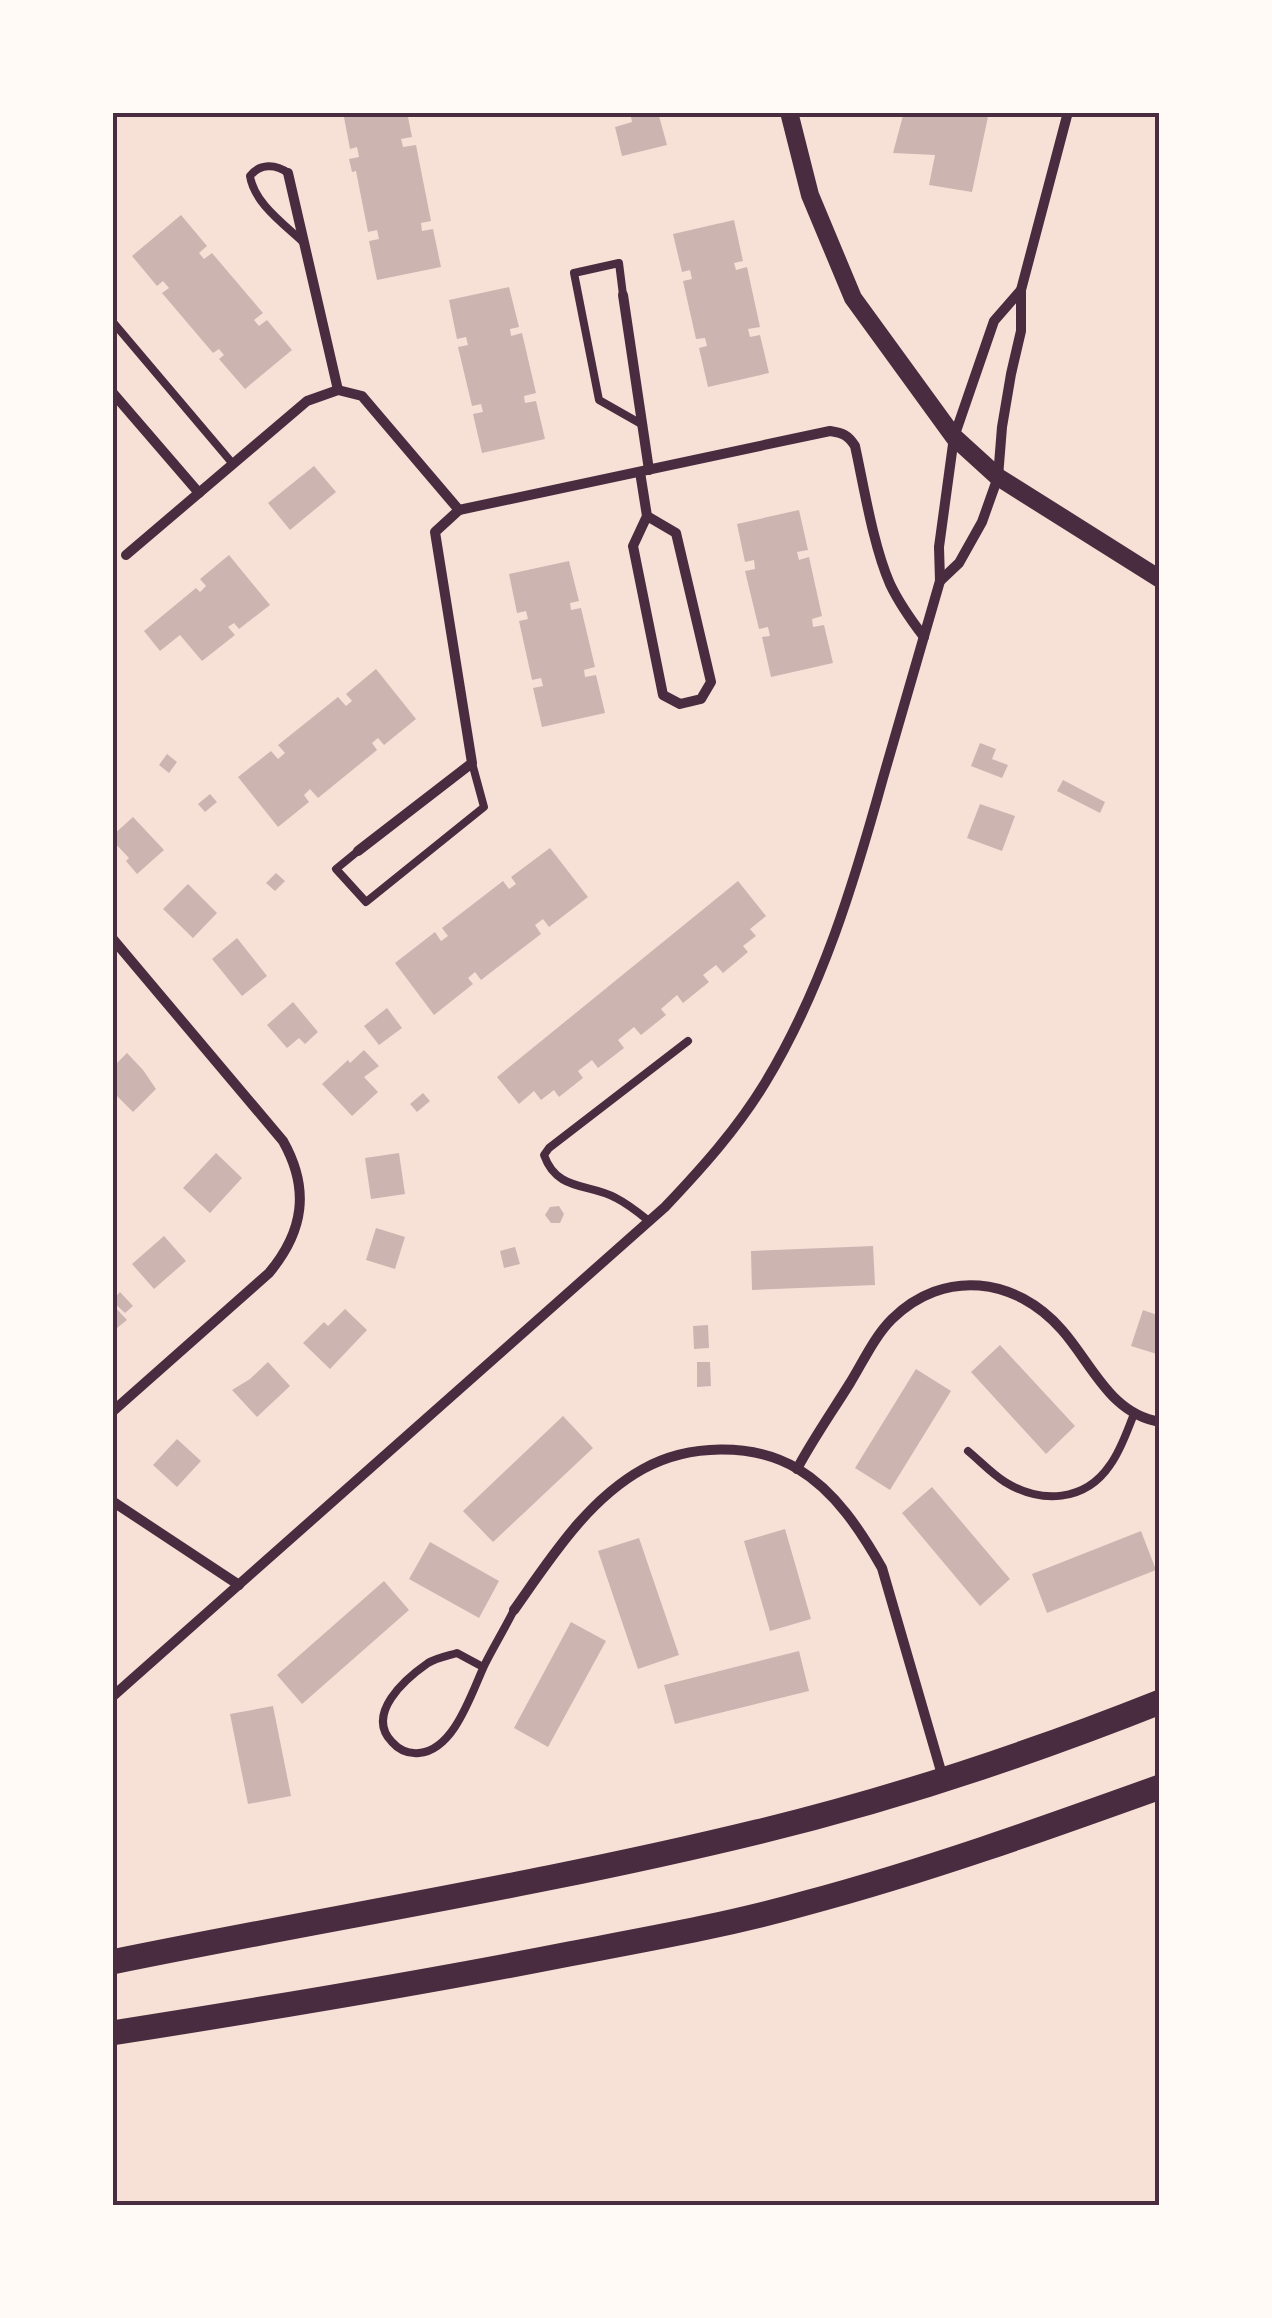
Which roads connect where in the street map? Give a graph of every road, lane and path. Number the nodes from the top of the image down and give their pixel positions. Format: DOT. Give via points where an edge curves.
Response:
graph roads {
  1 [pos="789,112"];
  2 [pos="1068,112"];
  3 [pos="288,173"];
  4 [pos="304,243"];
  5 [pos="1021,290"];
  6 [pos="623,294"];
  7 [pos="112,320"];
  8 [pos="338,390"];
  9 [pos="112,392"];
  10 [pos="642,425"];
  11 [pos="954,436"];
  12 [pos="233,464"];
  13 [pos="645,471"];
  14 [pos="998,477"];
  15 [pos="199,493"];
  16 [pos="458,510"];
  17 [pos="647,516"];
  18 [pos="126,555"];
  19 [pos="1160,579"];
  20 [pos="940,581"];
  21 [pos="924,637"];
  22 [pos="472,763"];
  23 [pos="358,851"];
  24 [pos="112,938"];
  25 [pos="688,1041"];
  26 [pos="649,1221"];
  27 [pos="112,1412"];
  28 [pos="1134,1414"];
  29 [pos="1160,1422"];
  30 [pos="968,1451"];
  31 [pos="797,1468"];
  32 [pos="112,1501"];
  33 [pos="238,1585"];
  34 [pos="514,1610"];
  35 [pos="484,1668"];
  36 [pos="112,1698"];
  37 [pos="1160,1702"];
  38 [pos="944,1779"];
  39 [pos="1160,1787"];
  40 [pos="112,1962"];
  41 [pos="112,2033"];
  1 -- 11 [label="street" via="810,195 854,298"];
  2 -- 5 [label="street"];
  3 -- 4 [label="street"];
  3 -- 4 [label="lane" via="256,169 252,187"];
  4 -- 8 [label="street"];
  5 -- 11 [label="street" via="994,321"];
  5 -- 14 [label="street" via="1021,331"];
  6 -- 10 [label="street"];
  6 -- 10 [label="lane" via="619,264 574,273 599,400"];
  7 -- 12 [label="lane"];
  8 -- 12 [label="street" via="307,401"];
  8 -- 16 [label="street" via="362,396"];
  9 -- 15 [label="street"];
  10 -- 13 [label="street"];
  11 -- 14 [label="street"];
  11 -- 20 [label="street"];
  12 -- 15 [label="street"];
  13 -- 16 [label="street"];
  13 -- 17 [label="street"];
  13 -- 21 [label="street" via="830,432 848,436 890,583"];
  14 -- 19 [label="street"];
  14 -- 20 [label="street" via="960,563"];
  15 -- 18 [label="street"];
  16 -- 22 [label="street" via="436,532"];
  17 -- 17 [label="street" via="633,546 663,695 680,704 701,699 711,682 676,533"];
  20 -- 21 [label="street"];
  21 -- 26 [label="street" via="856,874 806,1002 749,1108"];
  22 -- 23 [label="street"];
  22 -- 23 [label="lane" via="484,807 366,902 336,869"];
  24 -- 27 [label="street" via="283,1141 300,1201 286,1254 270,1273"];
  25 -- 26 [label="lane" via="544,1155 569,1184 617,1198"];
  26 -- 33 [label="street"];
  28 -- 29 [label="street"];
  28 -- 30 [label="lane" via="1108,1468 1071,1496 1028,1493"];
  28 -- 31 [label="street" via="1112,1398 1042,1310 1002,1288 971,1285 925,1296 890,1321"];
  31 -- 34 [label="street" via="726,1449 643,1469 575,1527"];
  31 -- 38 [label="street" via="848,1515 882,1568"];
  32 -- 33 [label="street"];
  33 -- 36 [label="street"];
  34 -- 35 [label="lane"];
  35 -- 35 [label="lane" via="466,1709 434,1748 422,1753 394,1746 382,1720 393,1694 430,1661 457,1652"];
  37 -- 38 [label="main road"];
  38 -- 40 [label="main road" via="648,1858"];
  39 -- 41 [label="main road" via="921,1870 699,1929"];
}
